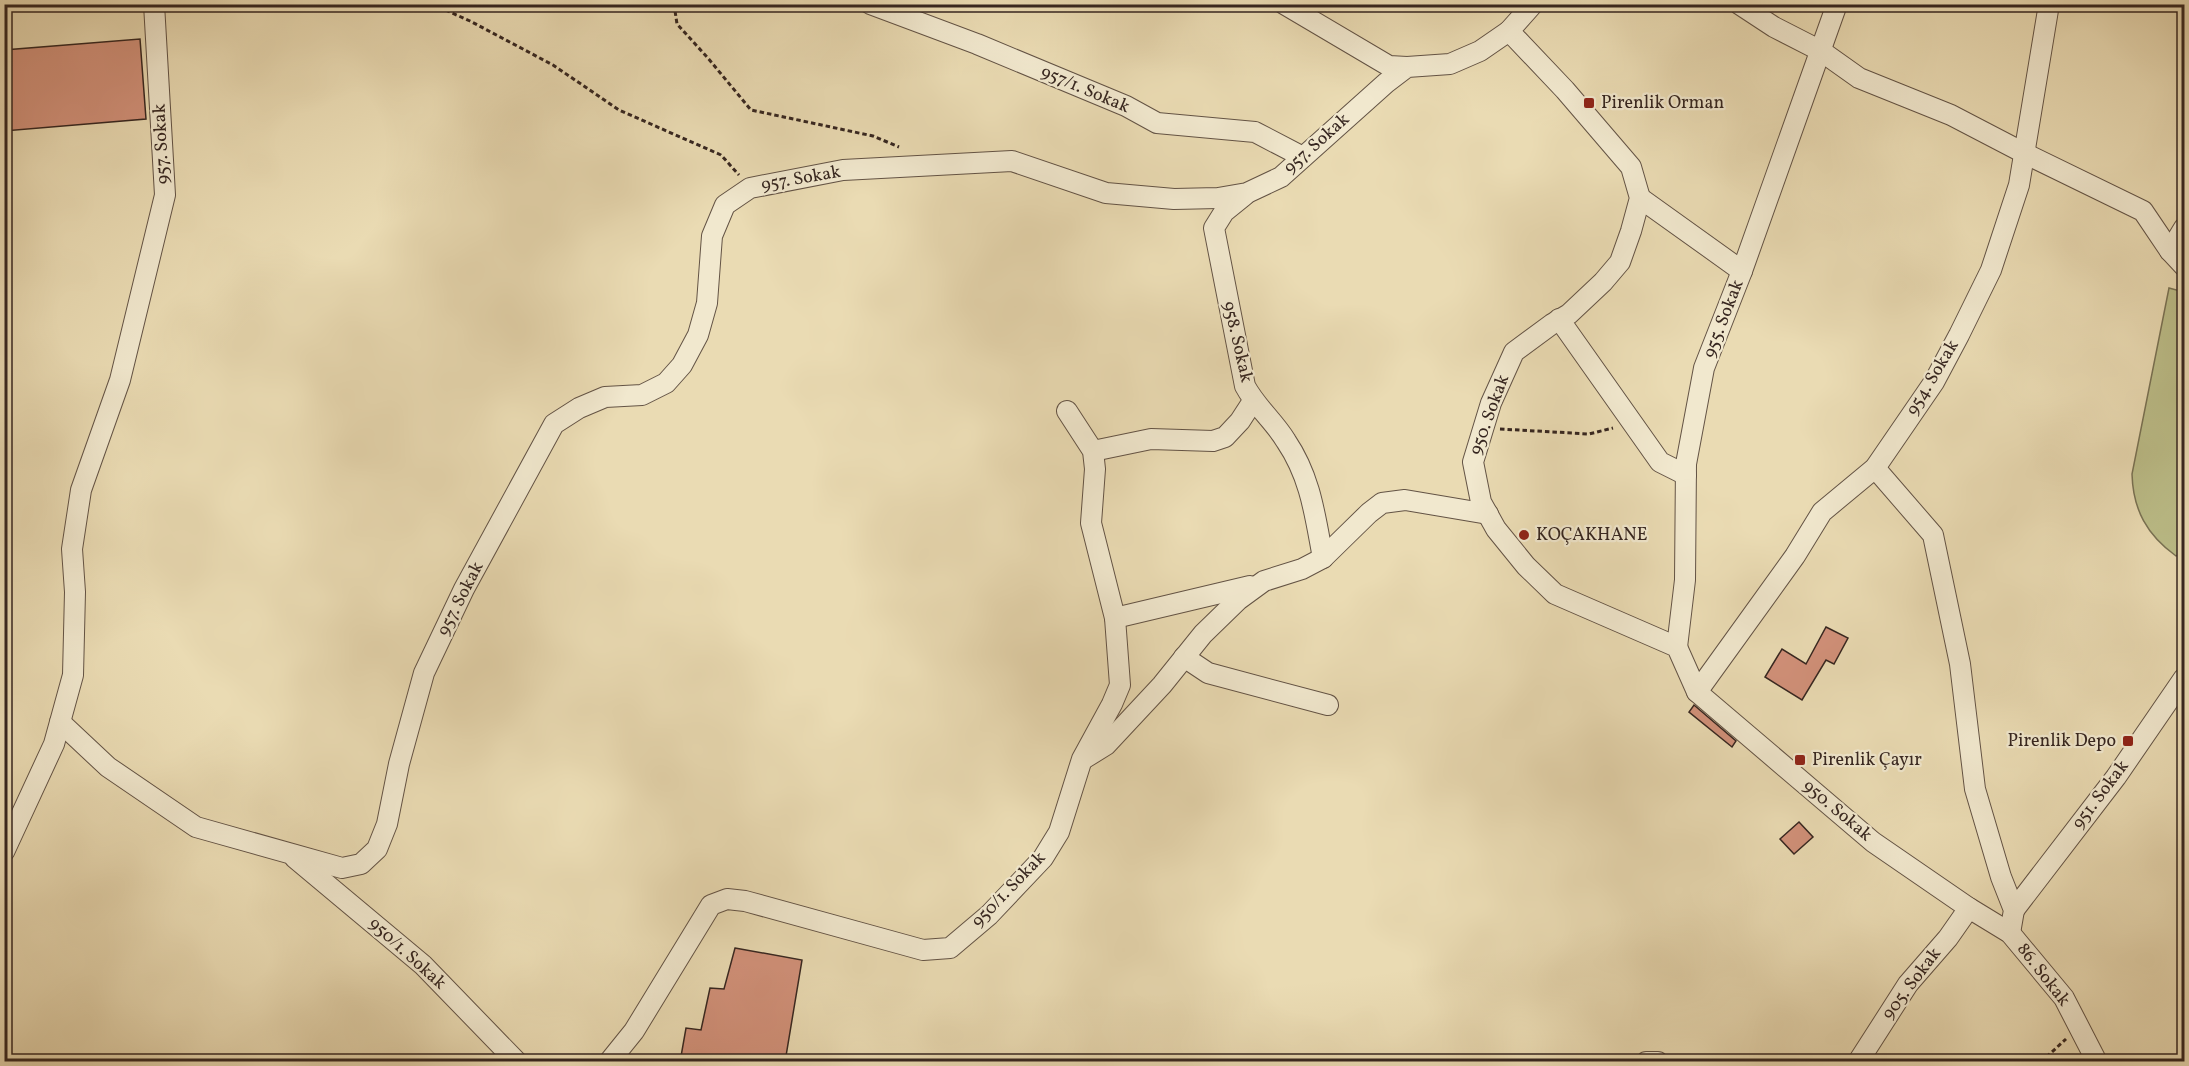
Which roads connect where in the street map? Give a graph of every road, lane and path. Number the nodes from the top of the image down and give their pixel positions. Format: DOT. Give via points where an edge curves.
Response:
graph roads {
  1 [pos="154,4"];
  2 [pos="432,4"];
  3 [pos="674,4"];
  4 [pos="870,4"];
  5 [pos="1284,4"];
  6 [pos="1533,4"];
  7 [pos="1739,4"];
  8 [pos="1837,4"];
  9 [pos="2049,4"];
  10 [pos="1509,31"];
  11 [pos="1821,51"];
  12 [pos="1407,67"];
  13 [pos="902,148"];
  14 [pos="2024,153"];
  15 [pos="1303,158"];
  16 [pos="750,188"];
  17 [pos="1247,193"];
  18 [pos="1640,198"];
  19 [pos="2184,228"];
  20 [pos="2170,251"];
  21 [pos="2184,266"];
  22 [pos="1742,271"];
  23 [pos="1559,319"];
  24 [pos="1253,401"];
  25 [pos="1067,411"];
  26 [pos="1632,424"];
  27 [pos="1484,426"];
  28 [pos="1093,451"];
  29 [pos="1875,468"];
  30 [pos="1686,475"];
  31 [pos="1488,514"];
  32 [pos="1323,558"];
  33 [pos="1264,581"];
  34 [pos="1115,618"];
  35 [pos="1677,647"];
  36 [pos="1184,657"];
  37 [pos="2184,678"];
  38 [pos="1697,692"];
  39 [pos="1328,705"];
  40 [pos="60,722"];
  41 [pos="1082,759"];
  42 [pos="4,852"];
  43 [pos="291,854"];
  44 [pos="1969,908"];
  45 [pos="2014,910"];
  46 [pos="2010,933"];
  47 [pos="2080,1027"];
  48 [pos="517,1062"];
  49 [pos="609,1062"];
  50 [pos="1646,1062"];
  51 [pos="1658,1062"];
  52 [pos="1858,1062"];
  53 [pos="2041,1062"];
  54 [pos="2097,1062"];
  1 -- 40 [label="street, 957. Sokak" via="165,195 120,380 81,490 72,549 73,675"];
  2 -- 16 [label="path" via="553,65 619,110 721,155"];
  3 -- 13 [label="path" via="677,24 751,110 873,136"];
  4 -- 15 [label="street, 957/1. Sokak" via="977,44 1126,106 1157,123 1255,132"];
  5 -- 12 [label="street" via="1389,66"];
  6 -- 10 [label="street"];
  7 -- 11 [label="street"];
  8 -- 11 [label="street, 955. Sokak"];
  9 -- 14 [label="street, 954. Sokak"];
  10 -- 12 [label="street" via="1480,51 1450,64"];
  10 -- 18 [label="street" via="1631,167"];
  11 -- 14 [label="street" via="1858,78 1951,115"];
  11 -- 22 [label="street, 955. Sokak"];
  12 -- 15 [label="street, 957. Sokak"];
  14 -- 20 [label="street" via="2143,211"];
  14 -- 29 [label="street, 954. Sokak" via="2019,185 1991,270 1934,382"];
  15 -- 17 [label="street, 957. Sokak" via="1281,177"];
  16 -- 17 [label="street, 957. Sokak" via="843,170 1012,161 1106,193 1174,199"];
  16 -- 43 [label="street, 957. Sokak" via="725,205 712,236 707,303 699,335 682,365 666,383 642,396 605,397 555,424 464,589 424,673 387,824 377,849 361,864 342,868"];
  17 -- 24 [label="street, 958. Sokak" via="1224,212 1214,228 1243,377"];
  18 -- 22 [label="street"];
  18 -- 23 [label="street, 950. Sokak" via="1620,262 1569,314"];
  19 -- 20 [label="street"];
  20 -- 21 [label="street"];
  22 -- 30 [label="street, 955. Sokak" via="1704,368"];
  23 -- 26 [label="street"];
  23 -- 27 [label="street, 950. Sokak" via="1514,352"];
  24 -- 28 [label="street" via="1225,437 1213,441 1151,438"];
  24 -- 32 [label="street, 958. Sokak" via="1285,438 1302,466"];
  25 -- 28 [label="street"];
  26 -- 27 [label="path" via="1589,434 1510,431"];
  26 -- 30 [label="street" via="1660,462"];
  27 -- 31 [label="street, 950. Sokak" via="1473,462 1481,502"];
  28 -- 34 [label="street, 950/1. Sokak" via="1090,523"];
  29 -- 38 [label="street, 954. Sokak" via="1822,512"];
  29 -- 45 [label="street" via="1933,535 1960,664 1975,789"];
  30 -- 35 [label="street, 955. Sokak" via="1685,580"];
  31 -- 32 [label="street" via="1405,500 1382,503"];
  31 -- 35 [label="street, 950. Sokak" via="1526,566 1555,594"];
  32 -- 33 [label="street"];
  33 -- 34 [label="street"];
  33 -- 36 [label="street" via="1231,607"];
  34 -- 41 [label="street, 950/1. Sokak" via="1120,685"];
  35 -- 38 [label="street, 950. Sokak"];
  36 -- 39 [label="street" via="1208,673"];
  36 -- 41 [label="street" via="1106,745"];
  37 -- 45 [label="street, 951. Sokak" via="2116,777"];
  38 -- 44 [label="street, 950. Sokak" via="1873,842"];
  40 -- 42 [label="street" via="54,744"];
  40 -- 43 [label="street, 957. Sokak" via="108,767 196,827"];
  41 -- 49 [label="street, 950/1. Sokak" via="1059,832 1043,858 989,915 950,948 923,950 727,899 711,905 634,1031"];
  43 -- 48 [label="street, 950/1. Sokak" via="423,965"];
  44 -- 46 [label="street, 86. Sokak"];
  44 -- 52 [label="street, 905. Sokak" via="1908,984"];
  45 -- 46 [label="street"];
  46 -- 47 [label="street, 86. Sokak" via="2064,998"];
  47 -- 53 [label="path"];
  47 -- 54 [label="street, 86. Sokak"];
  50 -- 51 [label="street"];
}
